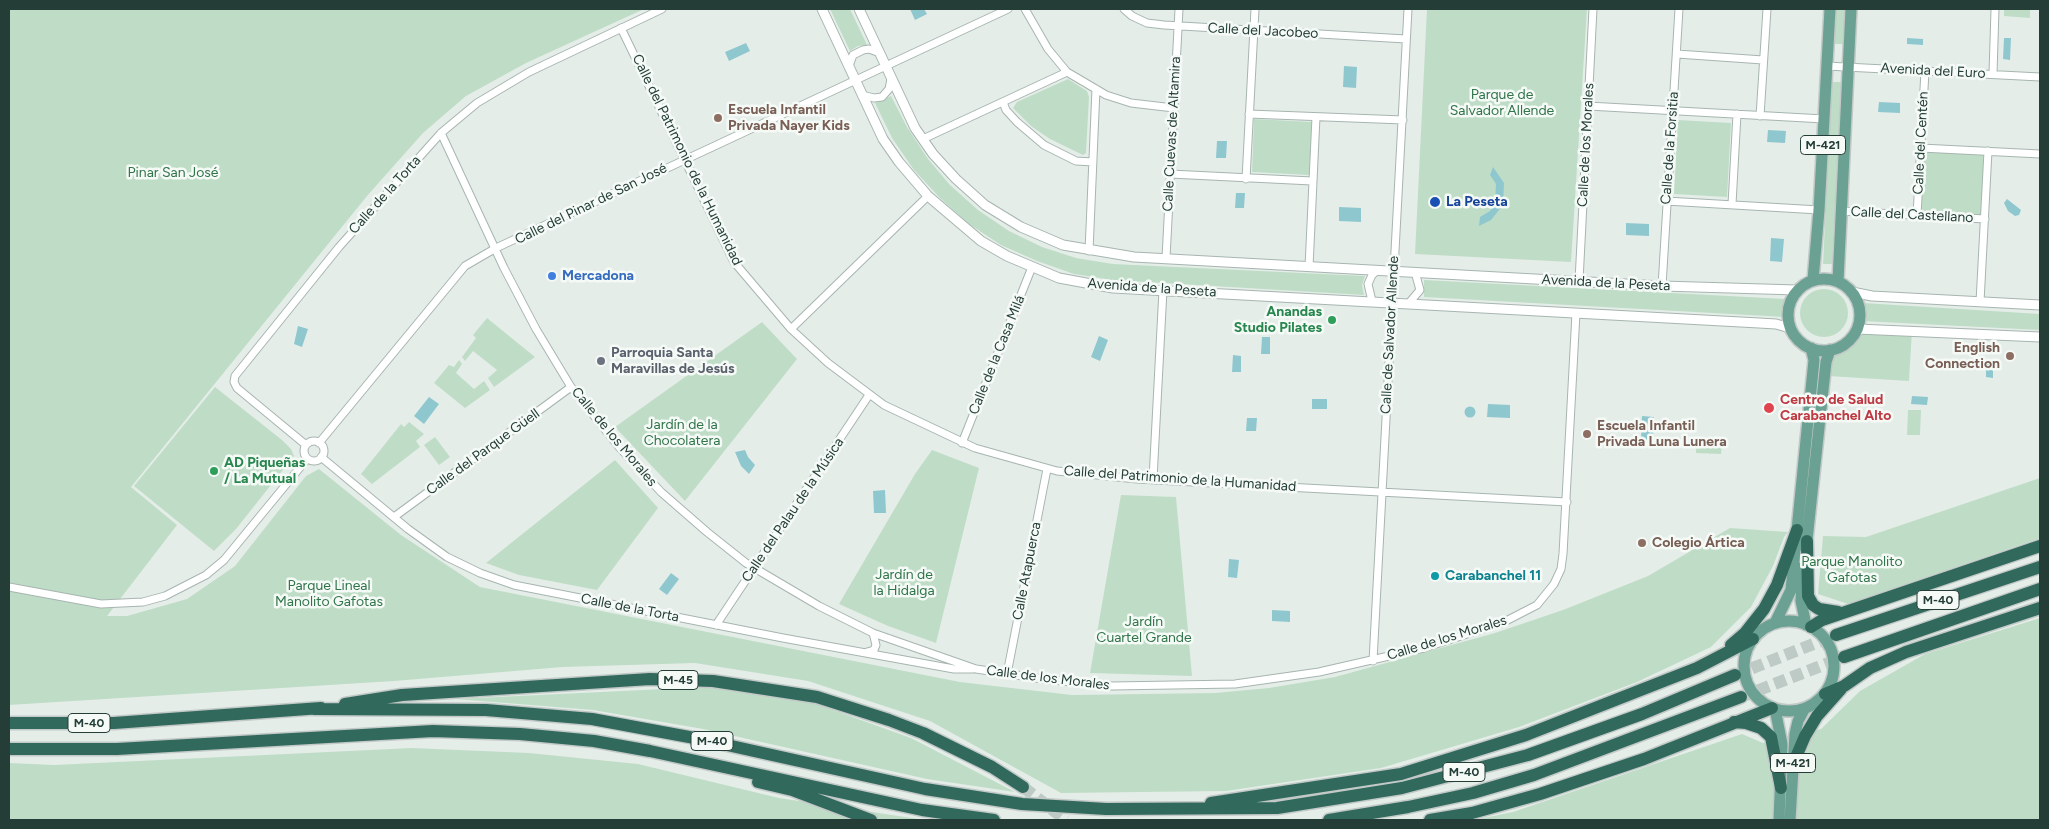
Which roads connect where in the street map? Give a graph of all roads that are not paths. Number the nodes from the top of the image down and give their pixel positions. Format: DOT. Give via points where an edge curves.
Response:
graph roads {
  1 [pos="662,9"];
  2 [pos="822,9"];
  3 [pos="858,9"];
  4 [pos="1008,9"];
  5 [pos="1025,9"];
  6 [pos="1124,9"];
  7 [pos="1179,9"];
  8 [pos="1255,9"];
  9 [pos="1408,9"];
  10 [pos="1593,9"];
  11 [pos="1679,9"];
  12 [pos="1767,9"];
  13 [pos="1830,9"];
  14 [pos="1851,9"];
  15 [pos="1995,9"];
  16 [pos="1178,26"];
  17 [pos="622,28"];
  18 [pos="1254,30"];
  19 [pos="1406,39"];
  20 [pos="880,53"];
  21 [pos="1677,54"];
  22 [pos="1763,60"];
  23 [pos="849,66"];
  24 [pos="886,66"];
  25 [pos="1826,66"];
  26 [pos="1849,67"];
  27 [pos="1925,71"];
  28 [pos="1066,72"];
  29 [pos="1993,74"];
  30 [pos="891,78"];
  31 [pos="2040,78"];
  32 [pos="856,80"];
  33 [pos="1096,89"];
  34 [pos="862,95"];
  35 [pos="1003,102"];
  36 [pos="1588,106"];
  37 [pos="1174,108"];
  38 [pos="1672,111"];
  39 [pos="1250,114"];
  40 [pos="1738,114"];
  41 [pos="1760,116"];
  42 [pos="1316,117"];
  43 [pos="1403,120"];
  44 [pos="1824,120"];
  45 [pos="441,133"];
  46 [pos="923,139"];
  47 [pos="1921,148"];
  48 [pos="1988,152"];
  49 [pos="2040,154"];
  50 [pos="684,160"];
  51 [pos="1093,162"];
  52 [pos="1170,174"];
  53 [pos="1246,179"];
  54 [pos="1312,181"];
  55 [pos="928,196"];
  56 [pos="1666,201"];
  57 [pos="1732,204"];
  58 [pos="1819,210"];
  59 [pos="1840,211"];
  60 [pos="1917,215"];
  61 [pos="1985,219"];
  62 [pos="496,248"];
  63 [pos="1089,250"];
  64 [pos="1166,258"];
  65 [pos="1032,267"];
  66 [pos="1309,267"];
  67 [pos="1378,270"];
  68 [pos="1394,271"];
  69 [pos="1415,272"];
  70 [pos="1813,280"];
  71 [pos="1579,281"];
  72 [pos="1838,282"];
  73 [pos="1662,286"];
  74 [pos="1163,290"];
  75 [pos="1797,290"];
  76 [pos="1852,292"];
  77 [pos="1372,301"];
  78 [pos="1980,302"];
  79 [pos="1392,303"];
  80 [pos="1409,303"];
  81 [pos="2040,305"];
  82 [pos="1576,313"];
  83 [pos="1790,328"];
  84 [pos="791,329"];
  85 [pos="1857,329"];
  86 [pos="2040,337"];
  87 [pos="1811,348"];
  88 [pos="1830,350"];
  89 [pos="571,387"];
  90 [pos="869,396"];
  91 [pos="319,443"];
  92 [pos="962,443"];
  93 [pos="306,445"];
  94 [pos="321,458"];
  95 [pos="308,459"];
  96 [pos="1048,469"];
  97 [pos="1154,479"];
  98 [pos="1381,493"];
  99 [pos="1567,502"];
  100 [pos="394,517"];
  101 [pos="1798,530"];
  102 [pos="1807,541"];
  103 [pos="2040,546"];
  104 [pos="2040,567"];
  105 [pos="755,568"];
  106 [pos="9,587"];
  107 [pos="2040,589"];
  108 [pos="2040,608"];
  109 [pos="1848,612"];
  110 [pos="1775,624"];
  111 [pos="716,625"];
  112 [pos="1808,626"];
  113 [pos="873,633"];
  114 [pos="1836,636"];
  115 [pos="1753,639"];
  116 [pos="864,653"];
  117 [pos="1719,655"];
  118 [pos="1844,657"];
  119 [pos="1373,661"];
  120 [pos="976,669"];
  121 [pos="1007,674"];
  122 [pos="1735,675"];
  123 [pos="1844,686"];
  124 [pos="1825,694"];
  125 [pos="1741,697"];
  126 [pos="1773,708"];
  127 [pos="1805,708"];
  128 [pos="314,709"];
  129 [pos="1732,722"];
  130 [pos="9,723"];
  131 [pos="9,749"];
  132 [pos="650,751"];
  133 [pos="1793,764"];
  134 [pos="1023,787"];
  135 [pos="1782,788"];
  136 [pos="1180,810"];
  137 [pos="871,820"];
  138 [pos="994,820"];
  139 [pos="1329,820"];
  140 [pos="1430,820"];
  141 [pos="1779,820"];
  142 [pos="1790,820"];
  1 -- 17 [label="street, Calle de la Torta"];
  2 -- 23 [label="street, Avenida de la Peseta"];
  3 -- 20 [label="street, Avenida de la Peseta"];
  4 -- 24 [label="street, Calle del Pinar de San José"];
  5 -- 28 [label="street" via="1048,49"];
  6 -- 16 [label="street, Calle del Jacobeo" via="1147,23"];
  7 -- 16 [label="street, Calle Cuevas de Altamira"];
  8 -- 18 [label="street"];
  9 -- 19 [label="street, Calle de Salvador Allende"];
  10 -- 36 [label="street, Calle de los Morales"];
  11 -- 21 [label="street, Calle de la Forsitia"];
  12 -- 22 [label="street"];
  13 -- 25 [label="main road, M-421"];
  14 -- 26 [label="main road"];
  15 -- 29 [label="street"];
  16 -- 18 [label="street, Calle del Jacobeo"];
  16 -- 37 [label="street, Calle Cuevas de Altamira"];
  17 -- 45 [label="street, Calle de la Torta" via="529,72 477,103"];
  17 -- 50 [label="street, Calle del Patrimonio de la Humanidad"];
  18 -- 19 [label="street, Calle del Jacobeo"];
  18 -- 39 [label="street"];
  19 -- 43 [label="street, Calle de Salvador Allende"];
  20 -- 23 [label="street" via="863,50 853,56"];
  20 -- 24 [label="street, Avenida de la Peseta"];
  21 -- 22 [label="street"];
  21 -- 38 [label="street, Calle de la Forsitia"];
  22 -- 41 [label="street"];
  23 -- 32 [label="street, Avenida de la Peseta"];
  24 -- 30 [label="street, Avenida de la Peseta"];
  24 -- 32 [label="street, Calle del Pinar de San José"];
  25 -- 26 [label="street, Avenida del Euro"];
  25 -- 44 [label="main road, M-421"];
  26 -- 27 [label="street, Avenida del Euro"];
  26 -- 59 [label="main road"];
  27 -- 29 [label="street, Avenida del Euro"];
  27 -- 47 [label="street, Calle del Centén"];
  28 -- 33 [label="street"];
  28 -- 35 [label="street"];
  29 -- 31 [label="street, Avenida del Euro"];
  30 -- 34 [label="street" via="889,89 882,97"];
  30 -- 46 [label="street, Avenida de la Peseta"];
  32 -- 34 [label="street, Avenida de la Peseta"];
  32 -- 50 [label="street, Calle del Pinar de San José"];
  33 -- 37 [label="street" via="1131,103"];
  33 -- 51 [label="street"];
  34 -- 55 [label="street, Avenida de la Peseta" via="888,146"];
  35 -- 46 [label="street"];
  35 -- 51 [label="street" via="1017,122 1044,145 1076,161"];
  36 -- 38 [label="street"];
  36 -- 71 [label="street, Calle de los Morales"];
  37 -- 52 [label="street, Calle Cuevas de Altamira"];
  38 -- 40 [label="street"];
  38 -- 56 [label="street, Calle de la Forsitia"];
  39 -- 42 [label="street"];
  39 -- 53 [label="street"];
  40 -- 41 [label="street"];
  40 -- 57 [label="street"];
  41 -- 44 [label="street"];
  42 -- 43 [label="street"];
  42 -- 54 [label="street"];
  43 -- 68 [label="street, Calle de Salvador Allende"];
  44 -- 58 [label="main road, M-421"];
  45 -- 62 [label="street, Calle de los Morales"];
  45 -- 93 [label="street, Calle de la Torta" via="339,247 236,376 237,388"];
  46 -- 63 [label="street, Avenida de la Peseta" via="956,179 985,205 1042,238"];
  47 -- 48 [label="street"];
  47 -- 60 [label="street, Calle del Centén"];
  48 -- 49 [label="street"];
  48 -- 61 [label="street"];
  50 -- 62 [label="street, Calle del Pinar de San José"];
  50 -- 84 [label="street, Calle del Patrimonio de la Humanidad" via="734,262"];
  51 -- 63 [label="street"];
  52 -- 53 [label="street"];
  52 -- 64 [label="street, Calle Cuevas de Altamira"];
  53 -- 54 [label="street"];
  54 -- 66 [label="street"];
  55 -- 65 [label="street, Avenida de la Peseta" via="981,241"];
  55 -- 84 [label="street"];
  56 -- 57 [label="street"];
  56 -- 73 [label="street, Calle de la Forsitia"];
  57 -- 58 [label="street"];
  58 -- 70 [label="main road, M-421"];
  59 -- 60 [label="street, Calle del Castellano"];
  59 -- 72 [label="main road"];
  60 -- 61 [label="street, Calle del Castellano"];
  61 -- 78 [label="street"];
  62 -- 89 [label="street, Calle de los Morales" via="536,329"];
  62 -- 91 [label="street, Calle del Pinar de San José" via="465,266"];
  63 -- 64 [label="street, Avenida de la Peseta"];
  64 -- 66 [label="street, Avenida de la Peseta"];
  65 -- 74 [label="street, Avenida de la Peseta" via="1083,284"];
  65 -- 92 [label="street, Calle de la Casa Milá"];
  66 -- 67 [label="street, Avenida de la Peseta"];
  67 -- 68 [label="street, Avenida de la Peseta"];
  67 -- 77 [label="street" via="1368,284"];
  68 -- 69 [label="street, Avenida de la Peseta"];
  68 -- 79 [label="street, Calle de Salvador Allende"];
  69 -- 71 [label="street, Avenida de la Peseta"];
  69 -- 80 [label="street" via="1420,290"];
  70 -- 72 [label="main road"];
  70 -- 75 [label="main road"];
  71 -- 73 [label="street, Avenida de la Peseta"];
  72 -- 76 [label="main road"];
  73 -- 75 [label="street, Avenida de la Peseta"];
  74 -- 77 [label="street, Avenida de la Peseta"];
  74 -- 97 [label="street"];
  75 -- 83 [label="main road" via="1788,308"];
  76 -- 78 [label="street"];
  76 -- 85 [label="main road" via="1860,310"];
  77 -- 79 [label="street, Avenida de la Peseta"];
  78 -- 81 [label="street"];
  79 -- 80 [label="street, Avenida de la Peseta"];
  79 -- 98 [label="street, Calle de Salvador Allende"];
  80 -- 82 [label="street, Avenida de la Peseta"];
  82 -- 83 [label="street, Avenida de la Peseta" via="1776,324"];
  82 -- 99 [label="street, Calle de los Morales"];
  83 -- 87 [label="main road" via="1802,344"];
  84 -- 90 [label="street, Calle del Patrimonio de la Humanidad"];
  85 -- 86 [label="street"];
  85 -- 88 [label="main road" via="1846,343"];
  87 -- 88 [label="main road"];
  87 -- 101 [label="main road" via="1814,360"];
  88 -- 102 [label="main road" via="1826,362"];
  89 -- 100 [label="street, Calle del Parque Güell"];
  89 -- 105 [label="street, Calle de los Morales" via="618,447 663,494"];
  90 -- 92 [label="street, Calle del Patrimonio de la Humanidad"];
  90 -- 105 [label="street, Calle del Palau de la Música"];
  91 -- 93 [label="street"];
  91 -- 94 [label="street" via="323,450"];
  92 -- 96 [label="street, Calle del Patrimonio de la Humanidad"];
  93 -- 95 [label="street" via="304,452"];
  94 -- 95 [label="street" via="315,461"];
  94 -- 100 [label="street, Calle de la Torta"];
  95 -- 106 [label="street" via="224,560 187,586 165,596 143,602 100,604"];
  96 -- 97 [label="street, Calle del Patrimonio de la Humanidad"];
  96 -- 121 [label="street, Calle Atapuerca"];
  97 -- 98 [label="street, Calle del Patrimonio de la Humanidad"];
  98 -- 99 [label="street, Calle del Patrimonio de la Humanidad"];
  98 -- 119 [label="street, Calle de Salvador Allende"];
  99 -- 119 [label="street, Calle de los Morales" via="1561,569 1537,605 1504,622"];
  100 -- 111 [label="street, Calle de la Torta" via="447,557 514,585"];
  101 -- 110 [label="main road" via="1791,590"];
  101 -- 117 [label="highway" via="1778,585 1764,609"];
  102 -- 109 [label="highway" via="1810,601 1825,612"];
  102 -- 112 [label="main road" via="1801,601"];
  103 -- 109 [label="highway"];
  104 -- 114 [label="highway, M-40"];
  105 -- 111 [label="street, Calle del Palau de la Música"];
  105 -- 113 [label="street, Calle de los Morales"];
  107 -- 118 [label="highway, M-40"];
  108 -- 123 [label="highway" via="1906,652 1870,668"];
  109 -- 112 [label="highway"];
  110 -- 112 [label="main road" via="1793,622"];
  110 -- 115 [label="main road"];
  111 -- 116 [label="street, Calle de la Torta"];
  112 -- 124 [label="main road" via="1820,634 1830,648 1834,664 1833,677"];
  113 -- 116 [label="street" via="874,650"];
  113 -- 120 [label="street, Calle de los Morales"];
  115 -- 117 [label="highway"];
  115 -- 126 [label="main road" via="1746,651 1744,665 1747,684 1756,697"];
  116 -- 120 [label="street, Calle de la Torta" via="954,669"];
  117 -- 136 [label="highway" via="1697,668 1526,735 1400,774"];
  119 -- 121 [label="street, Calle de los Morales" via="1280,679 1203,686 1112,686"];
  120 -- 121 [label="street, Calle de los Morales"];
  122 -- 136 [label="highway, M-40" via="1642,714 1528,755 1402,788 1278,808"];
  123 -- 124 [label="highway"];
  123 -- 133 [label="highway" via="1817,716"];
  124 -- 127 [label="main road"];
  125 -- 139 [label="highway, M-40" via="1534,775 1473,793"];
  126 -- 127 [label="main road" via="1789,711"];
  126 -- 129 [label="highway"];
  126 -- 135 [label="main road, M-421" via="1782,744"];
  127 -- 133 [label="main road, M-421" via="1795,734"];
  128 -- 130 [label="highway, M-40" via="114,723"];
  128 -- 134 [label="highway, M-45" via="402,695 650,679 713,681 817,697 889,720 992,767"];
  128 -- 136 [label="highway, M-40" via="486,710 592,719 700,739 925,789 1022,804"];
  129 -- 135 [label="highway" via="1761,728 1771,737"];
  129 -- 140 [label="highway" via="1644,759 1540,794 1472,813"];
  131 -- 132 [label="highway, M-40" via="117,749 433,730 594,741"];
  132 -- 137 [label="highway" via="678,763 792,790"];
  132 -- 138 [label="highway, M-40" via="922,810"];
  133 -- 142 [label="main road, M-421"];
  135 -- 141 [label="main road, M-421"];
}
